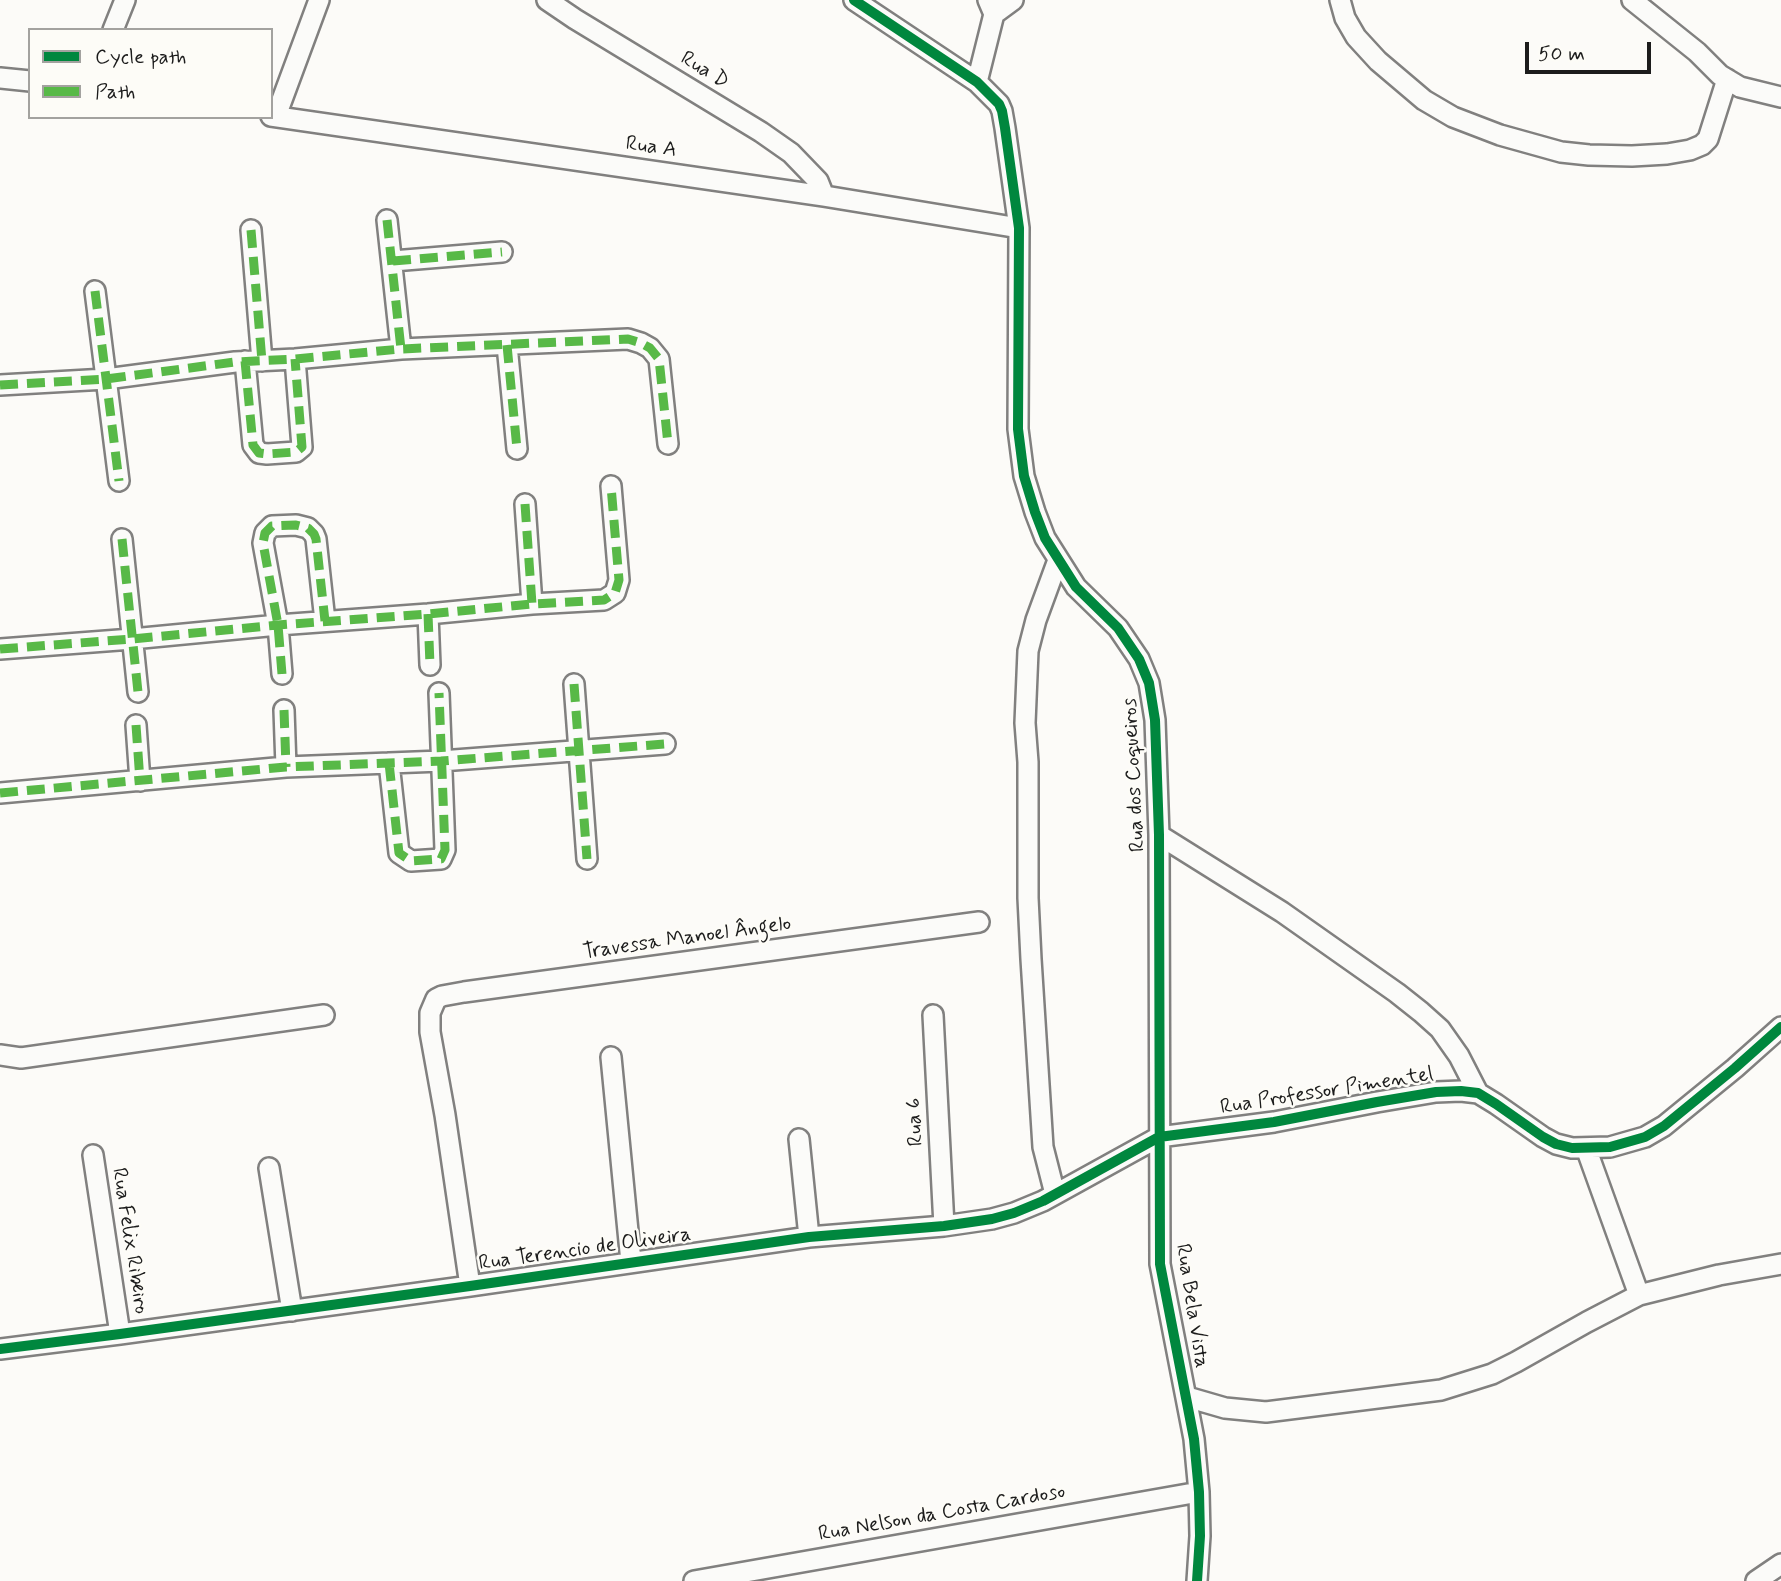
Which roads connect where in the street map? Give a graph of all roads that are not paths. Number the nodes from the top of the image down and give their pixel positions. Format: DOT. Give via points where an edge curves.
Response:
graph roads {
  1 [pos="125,0"];
  2 [pos="319,0"];
  3 [pos="547,0"];
  4 [pos="854,0"];
  5 [pos="1013,0"];
  6 [pos="1340,0"];
  7 [pos="1632,0"];
  8 [pos="991,7"];
  9 [pos="114,28"];
  10 [pos="0,78"];
  11 [pos="1727,79"];
  12 [pos="28,81"];
  13 [pos="977,82"];
  14 [pos="1781,97"];
  15 [pos="274,116"];
  16 [pos="824,196"];
  17 [pos="387,220"];
  18 [pos="1019,228"];
  19 [pos="251,230"];
  20 [pos="502,252"];
  21 [pos="393,261"];
  22 [pos="95,292"];
  23 [pos="507,345"];
  24 [pos="401,349"];
  25 [pos="295,359"];
  26 [pos="253,361"];
  27 [pos="106,379"];
  28 [pos="0,385"];
  29 [pos="668,444"];
  30 [pos="517,449"];
  31 [pos="119,481"];
  32 [pos="611,486"];
  33 [pos="525,504"];
  34 [pos="122,539"];
  35 [pos="1058,560"];
  36 [pos="532,604"];
  37 [pos="428,614"];
  38 [pos="325,621"];
  39 [pos="278,625"];
  40 [pos="132,639"];
  41 [pos="0,649"];
  42 [pos="430,665"];
  43 [pos="282,674"];
  44 [pos="574,684"];
  45 [pos="138,692"];
  46 [pos="439,692"];
  47 [pos="284,710"];
  48 [pos="136,724"];
  49 [pos="664,744"];
  50 [pos="580,751"];
  51 [pos="441,761"];
  52 [pos="389,763"];
  53 [pos="286,767"];
  54 [pos="141,781"];
  55 [pos="0,793"];
  56 [pos="1159,835"];
  57 [pos="587,859"];
  58 [pos="979,922"];
  59 [pos="324,1015"];
  60 [pos="933,1015"];
  61 [pos="1781,1027"];
  62 [pos="0,1055"];
  63 [pos="611,1057"];
  64 [pos="1478,1093"];
  65 [pos="1159,1137"];
  66 [pos="799,1139"];
  67 [pos="1586,1148"];
  68 [pos="93,1155"];
  69 [pos="269,1168"];
  70 [pos="1055,1194"];
  71 [pos="944,1226"];
  72 [pos="809,1237"];
  73 [pos="631,1262"];
  74 [pos="1781,1264"];
  75 [pos="470,1286"];
  76 [pos="1639,1295"];
  77 [pos="292,1311"];
  78 [pos="120,1334"];
  79 [pos="0,1349"];
  80 [pos="1187,1397"];
  81 [pos="1199,1492"];
  82 [pos="1781,1564"];
  83 [pos="694,1581"];
  84 [pos="1197,1581"];
  85 [pos="1756,1581"];
  1 -- 9 [label="street"];
  2 -- 15 [label="street"];
  3 -- 16 [label="street, Rua D" via="791,153 818,181"];
  4 -- 13 [label="street, Rua dos Coqueiros"];
  5 -- 8 [label="street"];
  6 -- 11 [label="street" via="1356,37 1424,100 1500,135 1561,152 1632,156 1702,145"];
  7 -- 11 [label="street"];
  8 -- 13 [label="street"];
  10 -- 12 [label="street"];
  11 -- 14 [label="street"];
  13 -- 18 [label="street, Rua dos Coqueiros" via="1002,111"];
  15 -- 16 [label="street, Rua A"];
  16 -- 18 [label="street, Rua A"];
  17 -- 21 [label="street"];
  18 -- 35 [label="street, Rua dos Coqueiros" via="1018,429 1024,476 1045,538"];
  19 -- 26 [label="street"];
  20 -- 21 [label="street"];
  21 -- 24 [label="street"];
  22 -- 27 [label="street"];
  23 -- 24 [label="street"];
  23 -- 29 [label="street" via="628,339 642,343 659,359"];
  23 -- 30 [label="street"];
  24 -- 25 [label="street"];
  25 -- 26 [label="street"];
  25 -- 26 [label="street" via="302,447 296,452 267,454 253,445"];
  26 -- 27 [label="street"];
  27 -- 28 [label="street"];
  27 -- 31 [label="street"];
  32 -- 36 [label="street" via="617,591 604,600"];
  33 -- 36 [label="street"];
  34 -- 40 [label="street"];
  35 -- 56 [label="street, Rua dos Coqueiros" via="1076,587 1118,628 1149,683 1155,720"];
  35 -- 70 [label="street" via="1027,651 1025,712 1031,959 1043,1147"];
  36 -- 37 [label="street"];
  37 -- 38 [label="street"];
  37 -- 42 [label="street"];
  38 -- 39 [label="street"];
  38 -- 39 [label="street" via="314,534 296,524 276,525 268,530 263,543"];
  39 -- 40 [label="street"];
  39 -- 43 [label="street"];
  40 -- 41 [label="street"];
  40 -- 45 [label="street"];
  44 -- 50 [label="street"];
  46 -- 51 [label="street"];
  47 -- 53 [label="street"];
  48 -- 54 [label="street"];
  49 -- 50 [label="street"];
  50 -- 51 [label="street"];
  50 -- 57 [label="street"];
  51 -- 52 [label="street"];
  51 -- 52 [label="street" via="445,850 438,860 411,861 399,853"];
  52 -- 53 [label="street"];
  53 -- 54 [label="street"];
  54 -- 55 [label="street"];
  56 -- 64 [label="street" via="1282,912 1421,1012 1459,1056"];
  56 -- 65 [label="street, Rua dos Coqueiros"];
  58 -- 75 [label="street, Travessa Manoel Ângelo" via="436,999 430,1032"];
  59 -- 62 [label="street" via="21,1058"];
  60 -- 71 [label="street, Rua 6"];
  61 -- 67 [label="street" via="1664,1126 1627,1143"];
  63 -- 73 [label="street"];
  64 -- 65 [label="street, Rua Professor Pimentel" via="1436,1092 1274,1122"];
  64 -- 67 [label="street" via="1549,1140"];
  65 -- 70 [label="street, Rua Terencio de Oliveira"];
  65 -- 80 [label="street, Rua Bela Vista" via="1160,1264"];
  66 -- 72 [label="street"];
  67 -- 76 [label="street"];
  68 -- 78 [label="street, Rua Felix Ribeiro"];
  69 -- 77 [label="street"];
  70 -- 71 [label="street, Rua Terencio de Oliveira" via="1014,1213"];
  71 -- 72 [label="street, Rua Terencio de Oliveira"];
  72 -- 73 [label="street, Rua Terencio de Oliveira"];
  73 -- 75 [label="street, Rua Terencio de Oliveira"];
  74 -- 76 [label="street"];
  75 -- 77 [label="street, Rua Terencio de Oliveira"];
  76 -- 80 [label="street" via="1492,1374 1441,1391 1266,1412 1225,1408"];
  77 -- 78 [label="street, Rua Terencio de Oliveira"];
  78 -- 79 [label="street, Rua Terencio de Oliveira"];
  80 -- 81 [label="street, Rua Bela Vista"];
  81 -- 83 [label="street, Rua Nelson da Costa Cardoso"];
  81 -- 84 [label="street, Rua Bela Vista"];
  82 -- 85 [label="street"];
}
